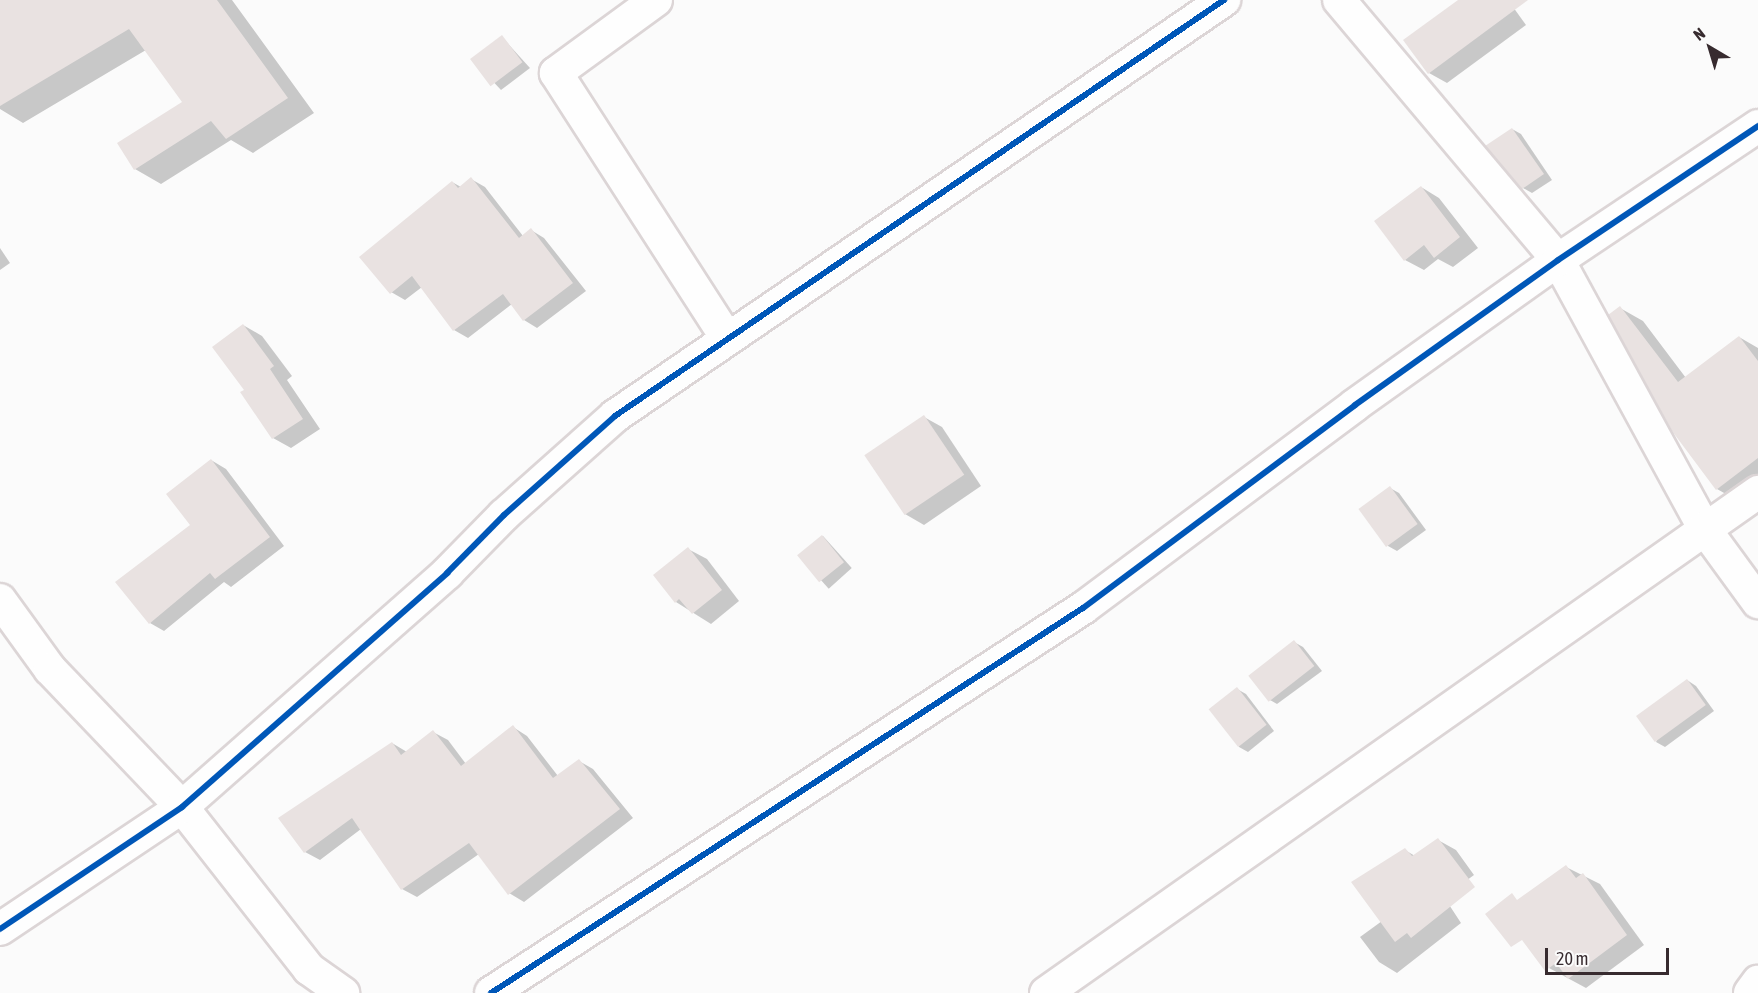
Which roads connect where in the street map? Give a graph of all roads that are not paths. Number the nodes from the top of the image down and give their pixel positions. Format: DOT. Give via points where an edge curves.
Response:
graph roads {
  1 [pos="656,0"];
  2 [pos="1224,0"];
  3 [pos="1339,0"];
  4 [pos="1758,126"];
  5 [pos="1558,260"];
  6 [pos="727,338"];
  7 [pos="1758,492"];
  8 [pos="1704,528"];
  9 [pos="0,600"];
  10 [pos="1758,602"];
  11 [pos="182,807"];
  12 [pos="0,929"];
  13 [pos="1758,982"];
  14 [pos="343,993"];
  15 [pos="491,993"];
  16 [pos="1046,993"];
  17 [pos="1750,993"];
  1 -- 6 [label="street" via="556,73"];
  2 -- 6 [label="street"];
  3 -- 5 [label="street"];
  4 -- 5 [label="street"];
  5 -- 8 [label="street"];
  5 -- 15 [label="street" via="1354,405 1083,608"];
  6 -- 11 [label="street" via="615,416 504,515 447,573"];
  7 -- 8 [label="street"];
  8 -- 10 [label="street"];
  8 -- 16 [label="street"];
  9 -- 11 [label="street" via="50,669"];
  11 -- 12 [label="street"];
  11 -- 14 [label="street" via="309,969"];
  13 -- 17 [label="street"];
}
